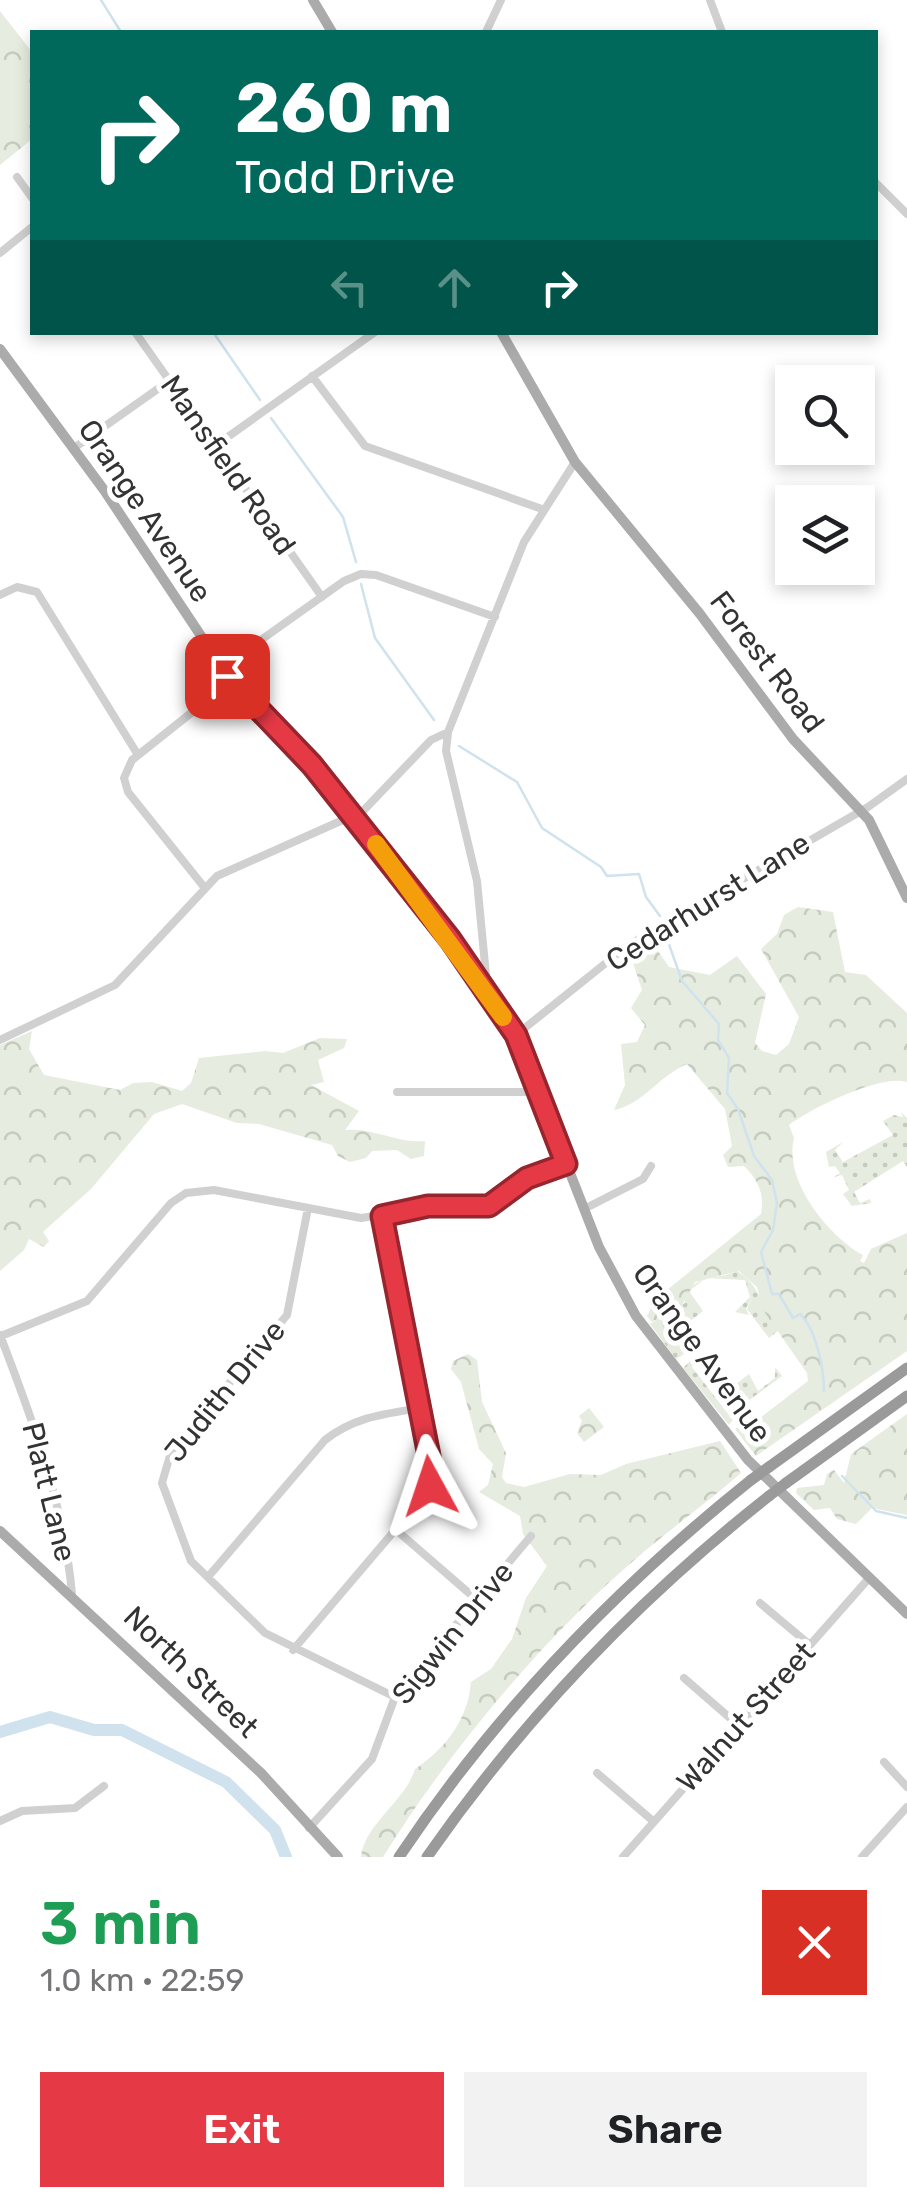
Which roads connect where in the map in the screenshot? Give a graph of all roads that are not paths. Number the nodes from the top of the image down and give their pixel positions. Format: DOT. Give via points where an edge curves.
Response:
graph roads {
  1 [pos="313,0"];
  2 [pos="501,0"];
  3 [pos="710,0"];
  4 [pos="331,30"];
  5 [pos="487,30"];
  6 [pos="721,30"];
  7 [pos="17,178"];
  8 [pos="878,185"];
  9 [pos="30,195"];
  10 [pos="907,214"];
  11 [pos="30,229"];
  12 [pos="0,252"];
  13 [pos="137,335"];
  14 [pos="371,335"];
  15 [pos="503,335"];
  16 [pos="0,349"];
  17 [pos="312,376"];
  18 [pos="169,381"];
  19 [pos="215,446"];
  20 [pos="74,448"];
  21 [pos="575,462"];
  22 [pos="542,509"];
  23 [pos="0,594"];
  24 [pos="322,597"];
  25 [pos="495,617"];
  26 [pos="227,676"];
  27 [pos="448,732"];
  28 [pos="138,754"];
  29 [pos="907,778"];
  30 [pos="861,810"];
  31 [pos="354,816"];
  32 [pos="204,887"];
  33 [pos="907,898"];
  34 [pos="488,996"];
  35 [pos="516,1035"];
  36 [pos="0,1040"];
  37 [pos="396,1092"];
  38 [pos="540,1092"];
  39 [pos="566,1164"];
  40 [pos="651,1166"];
  41 [pos="308,1208"];
  42 [pos="584,1209"];
  43 [pos="382,1216"];
  44 [pos="0,1335"];
  45 [pos="907,1368"];
  46 [pos="907,1396"];
  47 [pos="420,1408"];
  48 [pos="395,1529"];
  49 [pos="0,1531"];
  50 [pos="532,1536"];
  51 [pos="208,1577"];
  52 [pos="870,1577"];
  53 [pos="72,1594"];
  54 [pos="477,1600"];
  55 [pos="760,1604"];
  56 [pos="907,1614"];
  57 [pos="810,1646"];
  58 [pos="293,1650"];
  59 [pos="684,1678"];
  60 [pos="395,1697"];
  61 [pos="738,1726"];
  62 [pos="884,1762"];
  63 [pos="597,1774"];
  64 [pos="104,1786"];
  65 [pos="907,1787"];
  66 [pos="907,1807"];
  67 [pos="0,1821"];
  68 [pos="654,1821"];
  69 [pos="309,1828"];
  70 [pos="338,1857"];
  71 [pos="398,1857"];
  72 [pos="427,1857"];
  73 [pos="623,1857"];
  74 [pos="862,1857"];
  1 -- 4 [label="main road"];
  2 -- 5 [label="street"];
  3 -- 6 [label="street"];
  7 -- 9 [label="street"];
  8 -- 10 [label="street"];
  11 -- 12 [label="street"];
  13 -- 18 [label="street, Mansfield Road"];
  14 -- 17 [label="street"];
  15 -- 21 [label="main road, Forest Road"];
  16 -- 20 [label="main road, Orange Avenue"];
  17 -- 19 [label="street"];
  17 -- 22 [label="street" via="366,446"];
  18 -- 19 [label="street, Mansfield Road"];
  18 -- 20 [label="street"];
  19 -- 24 [label="street, Mansfield Road"];
  20 -- 26 [label="main road, Orange Avenue"];
  21 -- 22 [label="street"];
  21 -- 30 [label="main road, Forest Road" via="802,750"];
  22 -- 25 [label="street"];
  23 -- 28 [label="street" via="17,586 37,592"];
  24 -- 25 [label="street" via="368,574"];
  24 -- 26 [label="street" via="230,662"];
  25 -- 27 [label="street"];
  26 -- 28 [label="street" via="225,686"];
  26 -- 31 [label="main road, Orange Avenue"];
  27 -- 31 [label="street" via="431,740"];
  27 -- 34 [label="street" via="446,751 479,893"];
  28 -- 32 [label="street" via="124,773 126,788"];
  29 -- 30 [label="street, Cedarhurst Lane"];
  30 -- 33 [label="main road, Forest Road"];
  30 -- 35 [label="street, Cedarhurst Lane" via="627,946"];
  31 -- 32 [label="street" via="228,870"];
  31 -- 34 [label="main road, Orange Avenue"];
  32 -- 36 [label="street" via="114,984"];
  34 -- 35 [label="main road, Orange Avenue"];
  35 -- 38 [label="main road, Orange Avenue"];
  37 -- 38 [label="street"];
  38 -- 39 [label="main road, Orange Avenue"];
  39 -- 42 [label="main road, Orange Avenue"];
  39 -- 43 [label="street" via="527,1178 489,1206 428,1206"];
  40 -- 42 [label="street" via="643,1179"];
  41 -- 43 [label="street"];
  41 -- 44 [label="street" via="214,1190 181,1195 87,1302"];
  41 -- 51 [label="street, Judith Drive" via="287,1315 171,1452 162,1472 184,1550"];
  42 -- 52 [label="main road, Orange Avenue" via="624,1298 724,1433"];
  43 -- 47 [label="street"];
  44 -- 53 [label="street, Platt Lane" via="68,1545"];
  45 -- 71 [label="highway, bridge" via="769,1466 641,1574 480,1747"];
  46 -- 72 [label="highway, bridge" via="768,1496 672,1577 498,1761"];
  47 -- 48 [label="street" via="431,1480"];
  47 -- 51 [label="street" via="342,1426"];
  48 -- 54 [label="street"];
  48 -- 58 [label="street"];
  49 -- 53 [label="main road, North Street"];
  50 -- 54 [label="street, Sigwin Drive"];
  51 -- 58 [label="street, Judith Drive"];
  52 -- 56 [label="main road, Orange Avenue"];
  52 -- 57 [label="street, Walnut Street"];
  53 -- 69 [label="main road, North Street" via="261,1773"];
  54 -- 60 [label="street, Sigwin Drive"];
  55 -- 57 [label="street"];
  57 -- 61 [label="street, Walnut Street"];
  58 -- 60 [label="street, Judith Drive"];
  59 -- 61 [label="street"];
  60 -- 69 [label="street, Sigwin Drive" via="372,1760"];
  61 -- 68 [label="street, Walnut Street"];
  62 -- 65 [label="street"];
  63 -- 68 [label="street"];
  64 -- 67 [label="street" via="75,1808 22,1811"];
  66 -- 74 [label="street"];
  68 -- 73 [label="street, Walnut Street"];
  69 -- 70 [label="main road, North Street"];
}
